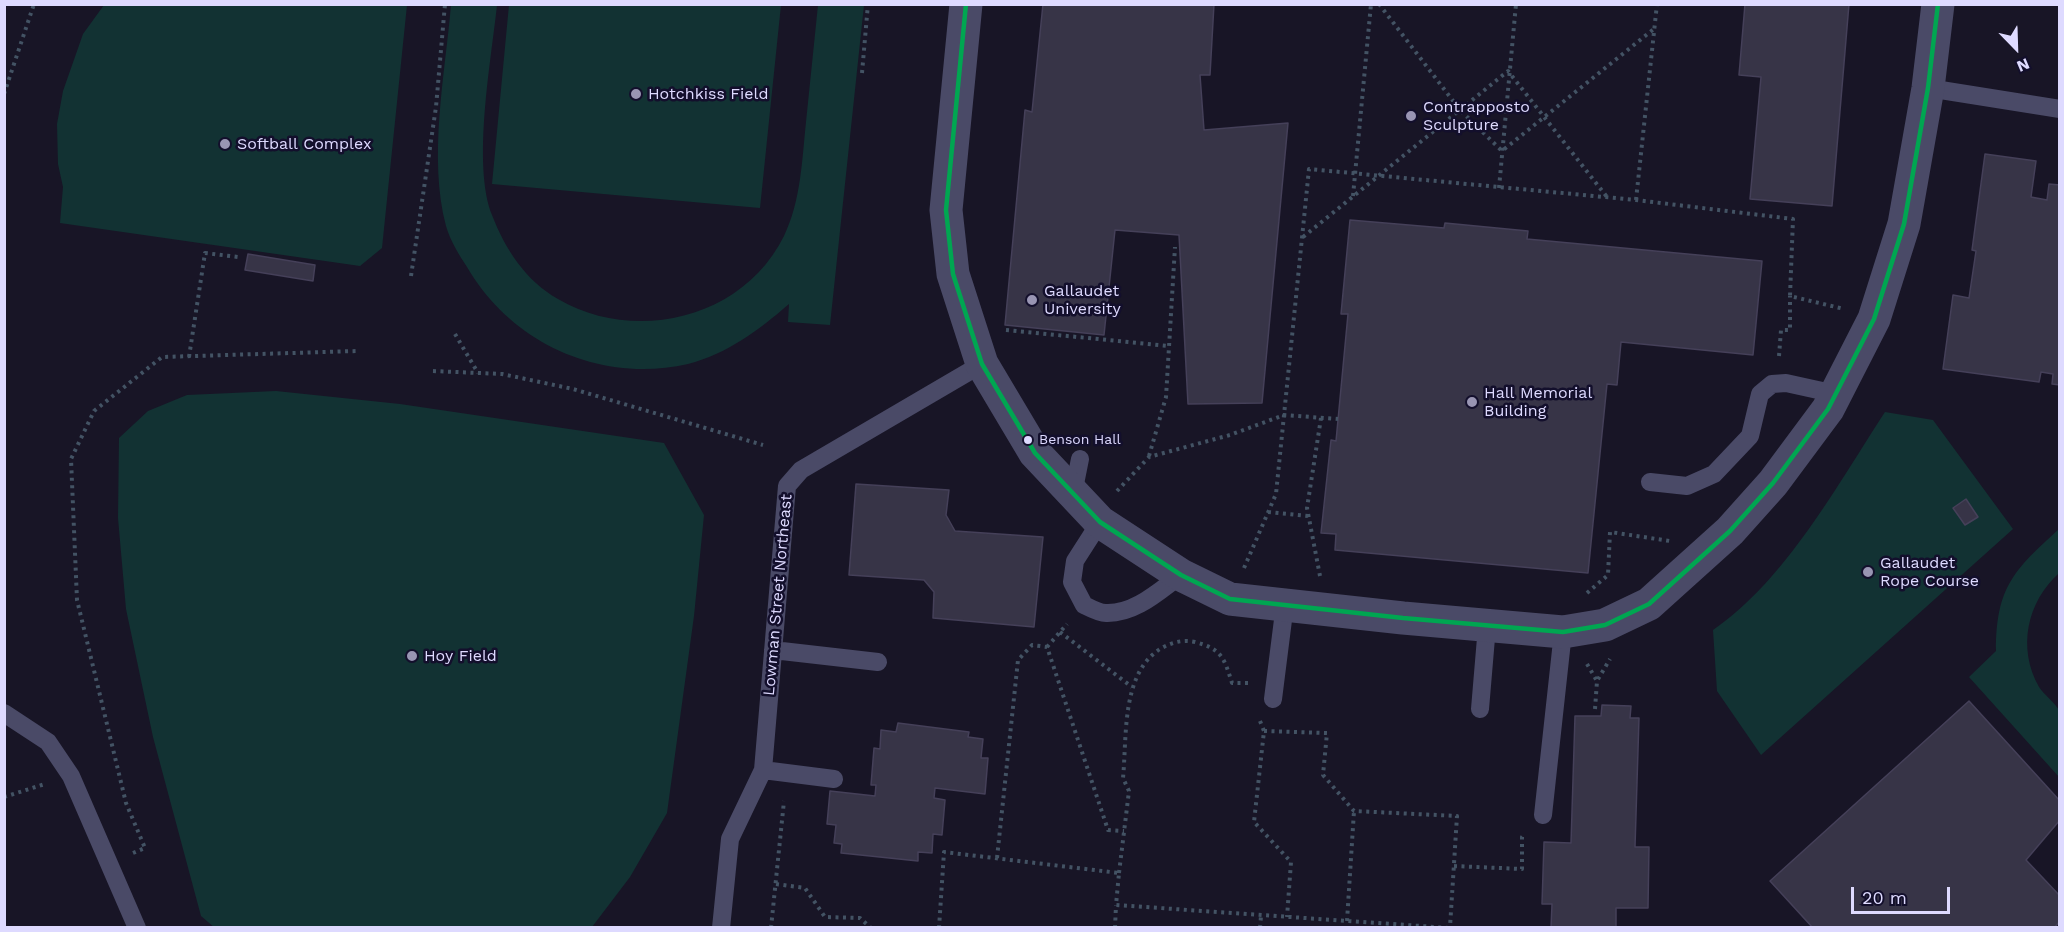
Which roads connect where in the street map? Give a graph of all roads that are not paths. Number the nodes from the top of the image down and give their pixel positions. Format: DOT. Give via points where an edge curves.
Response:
graph roads {
  1 [pos="966,4"];
  2 [pos="1938,4"];
  3 [pos="1929,88"];
  4 [pos="2060,109"];
  5 [pos="999,380"];
  6 [pos="1836,394"];
  7 [pos="1080,459"];
  8 [pos="1650,482"];
  9 [pos="1073,494"];
  10 [pos="1107,508"];
  11 [pos="1180,575"];
  12 [pos="1285,604"];
  13 [pos="1488,626"];
  14 [pos="1573,644"];
  15 [pos="773,650"];
  16 [pos="878,662"];
  17 [pos="1273,699"];
  18 [pos="1480,709"];
  19 [pos="6,715"];
  20 [pos="763,770"];
  21 [pos="834,779"];
  22 [pos="1543,815"];
  23 [pos="137,927"];
  24 [pos="722,927"];
  1 -- 5 [label="street" via="946,210 953,274"];
  2 -- 3 [label="street"];
  3 -- 4 [label="lane"];
  3 -- 6 [label="street" via="1904,224 1874,319"];
  5 -- 9 [label="street" via="1035,453"];
  5 -- 15 [label="lane, Lowman Street Northeast" via="801,470 787,486"];
  6 -- 8 [label="lane" via="1786,383 1772,384 1760,394 1750,436 1714,474 1687,486"];
  6 -- 14 [label="street" via="1773,483 1730,531 1649,604"];
  7 -- 9 [label="lane"];
  9 -- 10 [label="street"];
  10 -- 11 [label="street"];
  10 -- 11 [label="lane" via="1075,561 1072,582 1084,605 1104,614 1127,610 1148,600"];
  11 -- 12 [label="street" via="1230,598"];
  12 -- 13 [label="street"];
  12 -- 17 [label="lane"];
  13 -- 14 [label="street"];
  13 -- 18 [label="lane"];
  14 -- 22 [label="lane"];
  15 -- 16 [label="lane"];
  15 -- 20 [label="lane, Lowman Street Northeast"];
  19 -- 23 [label="lane" via="48,742 71,776"];
  20 -- 21 [label="lane"];
  20 -- 24 [label="lane, Lowman Street Northeast" via="730,838"];
}
